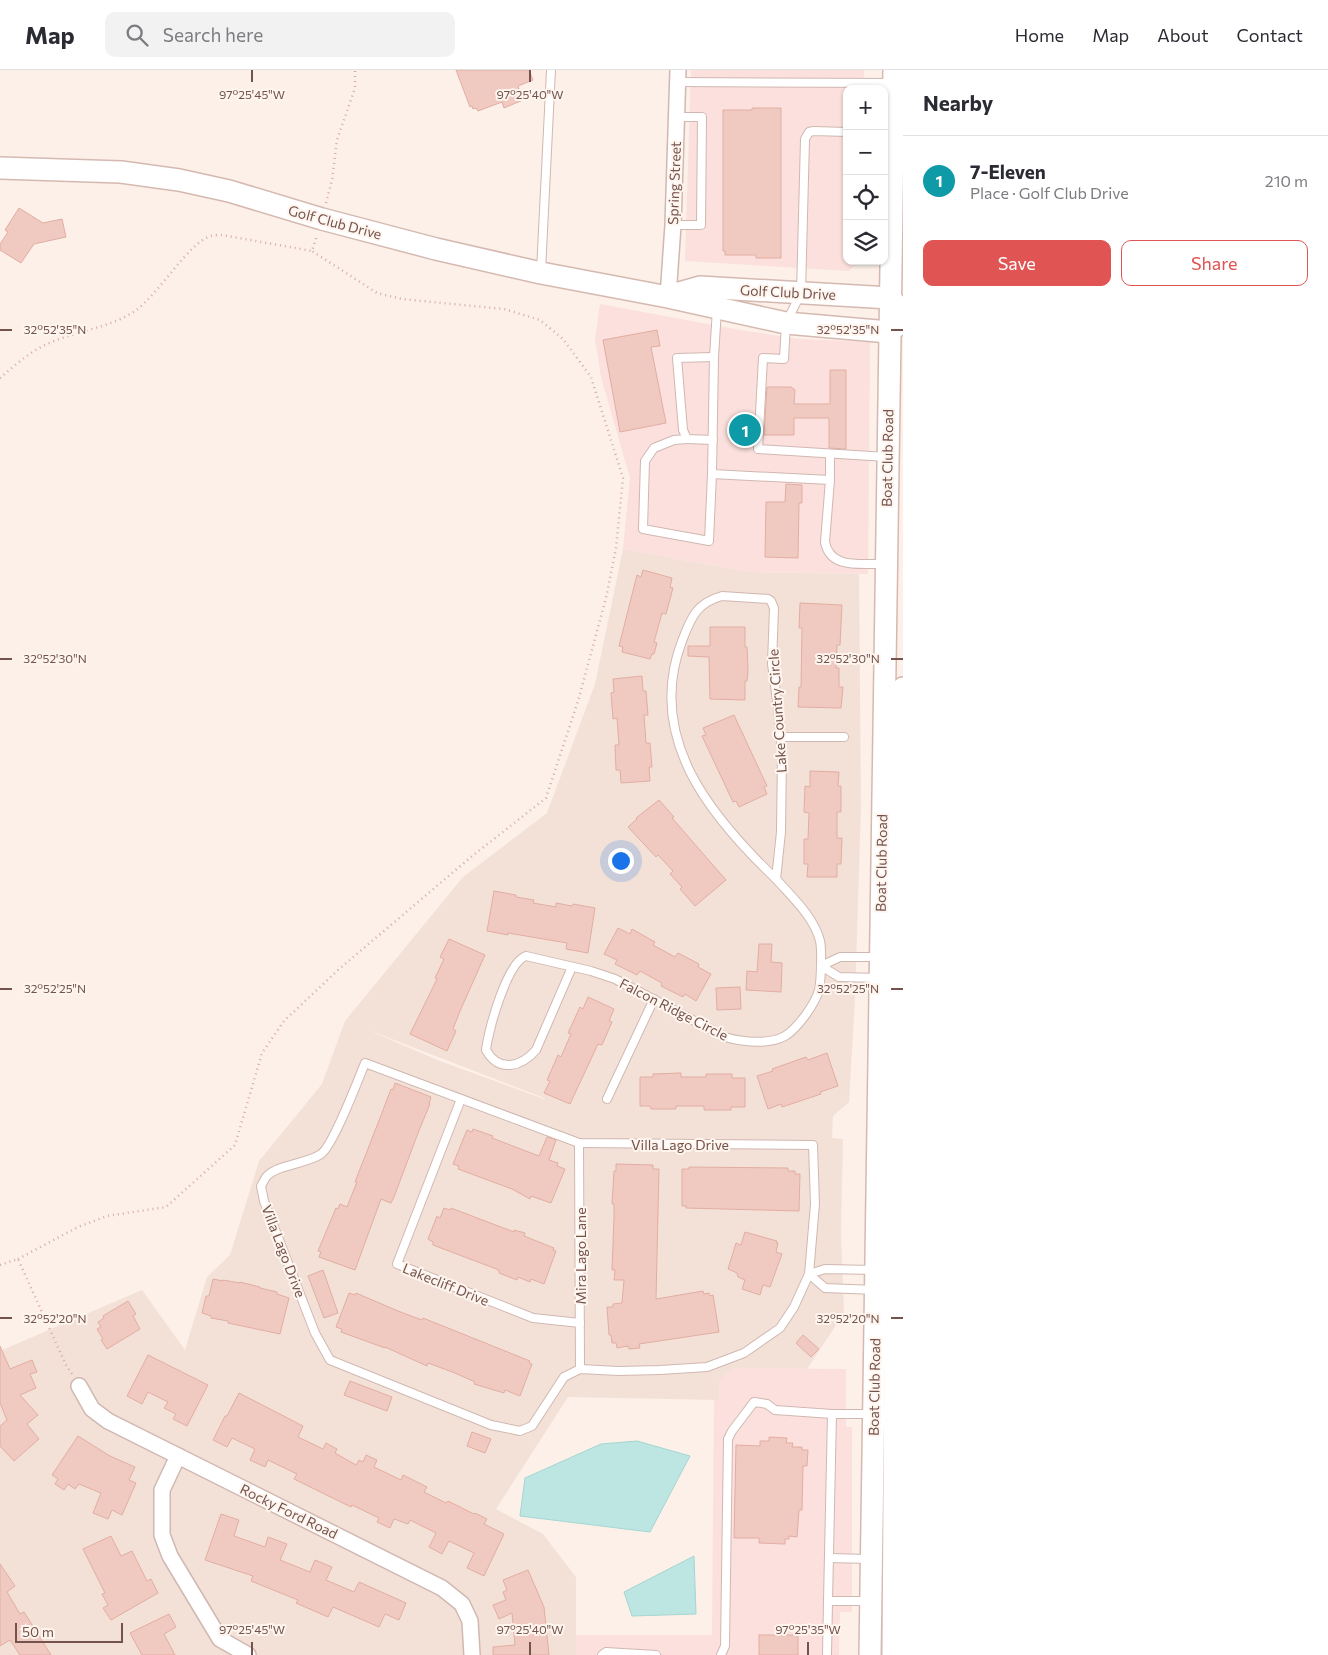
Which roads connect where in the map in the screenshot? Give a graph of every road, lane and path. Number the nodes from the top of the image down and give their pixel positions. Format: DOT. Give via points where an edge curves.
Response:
graph roads {
  1 [pos="354,70"];
  2 [pos="551,70"];
  3 [pos="678,76"];
  4 [pos="894,77"];
  5 [pos="676,117"];
  6 [pos="843,132"];
  7 [pos="889,133"];
  8 [pos="0,168"];
  9 [pos="322,219"];
  10 [pos="673,225"];
  11 [pos="312,252"];
  12 [pos="541,273"];
  13 [pos="801,293"];
  14 [pos="668,296"];
  15 [pos="718,298"];
  16 [pos="896,305"];
  17 [pos="786,323"];
  18 [pos="896,326"];
  19 [pos="714,357"];
  20 [pos="0,378"];
  21 [pos="687,439"];
  22 [pos="713,440"];
  23 [pos="830,454"];
  24 [pos="887,457"];
  25 [pos="712,474"];
  26 [pos="830,480"];
  27 [pos="886,564"];
  28 [pos="903,688"];
  29 [pos="781,737"];
  30 [pos="844,737"];
  31 [pos="776,879"];
  32 [pos="881,957"];
  33 [pos="820,966"];
  34 [pos="572,967"];
  35 [pos="890,974"];
  36 [pos="654,999"];
  37 [pos="901,1014"];
  38 [pos="461,1099"];
  39 [pos="607,1100"];
  40 [pos="579,1143"];
  41 [pos="899,1183"];
  42 [pos="18,1259"];
  43 [pos="0,1265"];
  44 [pos="809,1274"];
  45 [pos="884,1281"];
  46 [pos="580,1323"];
  47 [pos="580,1368"];
  48 [pos="79,1386"];
  49 [pos="832,1414"];
  50 [pos="874,1414"];
  51 [pos="178,1456"];
  52 [pos="829,1558"];
  53 [pos="871,1559"];
  54 [pos="828,1601"];
  55 [pos="870,1601"];
  56 [pos="248,1655"];
  57 [pos="472,1655"];
  58 [pos="602,1655"];
  59 [pos="656,1655"];
  60 [pos="721,1655"];
  61 [pos="827,1655"];
  62 [pos="870,1655"];
  63 [pos="893,1655"];
  1 -- 9 [label="path" via="355,88 337,140 332,180"];
  2 -- 12 [label="lane"];
  3 -- 4 [label="lane"];
  3 -- 5 [label="street, Spring Street"];
  4 -- 7 [label="main road, Boat Club Road"];
  5 -- 10 [label="street, Spring Street"];
  5 -- 10 [label="lane" via="702,117 701,225"];
  6 -- 13 [label="lane" via="808,132 805,139"];
  7 -- 16 [label="main road, Boat Club Road"];
  8 -- 9 [label="main road, Golf Club Drive" via="96,170 155,176 230,191"];
  9 -- 11 [label="path"];
  9 -- 12 [label="main road, Golf Club Drive"];
  10 -- 14 [label="street, Spring Street"];
  11 -- 20 [label="path" via="211,235 198,242 136,310 43,346"];
  11 -- 42 [label="path" via="377,293 402,299 504,309 540,320 563,339 592,378 623,478 616,548 606,598 578,701 546,798 471,857 284,1021 262,1053 236,1145 166,1207 107,1216 78,1227"];
  12 -- 14 [label="main road, Golf Club Drive"];
  13 -- 15 [label="main road, Golf Club Drive"];
  13 -- 16 [label="main road, Golf Club Drive"];
  13 -- 17 [label="lane"];
  14 -- 15 [label="main road, Golf Club Drive" via="700,287"];
  15 -- 17 [label="main road, Golf Club Drive"];
  15 -- 19 [label="lane"];
  16 -- 18 [label="main road, Boat Club Road"];
  17 -- 18 [label="main road, Golf Club Drive"];
  17 -- 23 [label="lane" via="784,359 763,358 758,449"];
  18 -- 24 [label="main road, Boat Club Road"];
  19 -- 21 [label="lane" via="677,358 683,430"];
  19 -- 22 [label="lane"];
  21 -- 22 [label="lane"];
  21 -- 25 [label="lane" via="654,448 645,461 643,529 709,541"];
  22 -- 25 [label="lane"];
  23 -- 24 [label="lane"];
  23 -- 26 [label="lane"];
  24 -- 27 [label="main road, Boat Club Road"];
  25 -- 26 [label="lane"];
  26 -- 27 [label="lane" via="826,551 842,563"];
  27 -- 32 [label="main road, Boat Club Road"];
  28 -- 35 [label="main road, Boat Club Road"];
  29 -- 30 [label="lane"];
  29 -- 31 [label="lane, Lake Country Circle" via="781,813"];
  29 -- 31 [label="lane, Lake Country Circle" via="773,677 773,604 760,598 722,596 712,599 696,610 676,660 672,708 678,746 687,768 722,820"];
  31 -- 33 [label="lane, Lake Country Circle" via="806,913 818,934"];
  32 -- 33 [label="lane" via="840,957"];
  32 -- 35 [label="main road, Boat Club Road"];
  33 -- 35 [label="lane" via="839,977"];
  33 -- 36 [label="lane, Falcon Ridge Circle" via="820,989 811,1007 790,1032 773,1040 741,1041 725,1037"];
  34 -- 34 [label="lane, Falcon Ridge Circle" via="536,1050 515,1065 495,1062 486,1050 487,1037 501,992 521,959 533,957"];
  34 -- 36 [label="lane, Falcon Ridge Circle" via="615,979"];
  35 -- 37 [label="main road, Boat Club Road"];
  35 -- 45 [label="main road, Boat Club Road"];
  36 -- 39 [label="lane"];
  37 -- 41 [label="main road, Boat Club Road"];
  38 -- 40 [label="lane, Villa Lago Drive"];
  38 -- 46 [label="lane, Lakecliff Drive" via="398,1264 533,1318"];
  38 -- 47 [label="lane, Villa Lago Drive" via="365,1063 322,1154 267,1176 262,1186 264,1200 315,1333 330,1360 491,1425 520,1431 532,1426 564,1377"];
  40 -- 44 [label="lane, Villa Lago Drive" via="813,1144 815,1204"];
  40 -- 46 [label="lane, Mira Lago Lane"];
  41 -- 45 [label="main road, Boat Club Road"];
  42 -- 43 [label="path"];
  42 -- 48 [label="path" via="66,1365"];
  44 -- 45 [label="lane" via="825,1269"];
  44 -- 45 [label="lane" via="825,1288"];
  44 -- 47 [label="lane, Villa Lago Drive" via="780,1328 744,1353 707,1367 635,1371"];
  45 -- 50 [label="main road, Boat Club Road"];
  45 -- 63 [label="main road, Boat Club Road"];
  46 -- 47 [label="lane, Mira Lago Lane"];
  48 -- 51 [label="street, Rocky Ford Road" via="92,1409 108,1421"];
  49 -- 50 [label="lane"];
  49 -- 52 [label="lane"];
  49 -- 60 [label="lane" via="775,1410 767,1404 754,1402 732,1431 728,1440 725,1646"];
  50 -- 53 [label="main road, Boat Club Road"];
  51 -- 56 [label="street" via="162,1490 162,1535 170,1556 220,1639"];
  51 -- 57 [label="street, Rocky Ford Road" via="442,1588 462,1604 470,1621"];
  52 -- 53 [label="lane"];
  52 -- 54 [label="lane"];
  53 -- 55 [label="main road, Boat Club Road"];
  54 -- 55 [label="lane"];
  54 -- 61 [label="lane"];
  55 -- 62 [label="main road, Boat Club Road"];
  58 -- 59 [label="lane" via="606,1652"];
}
